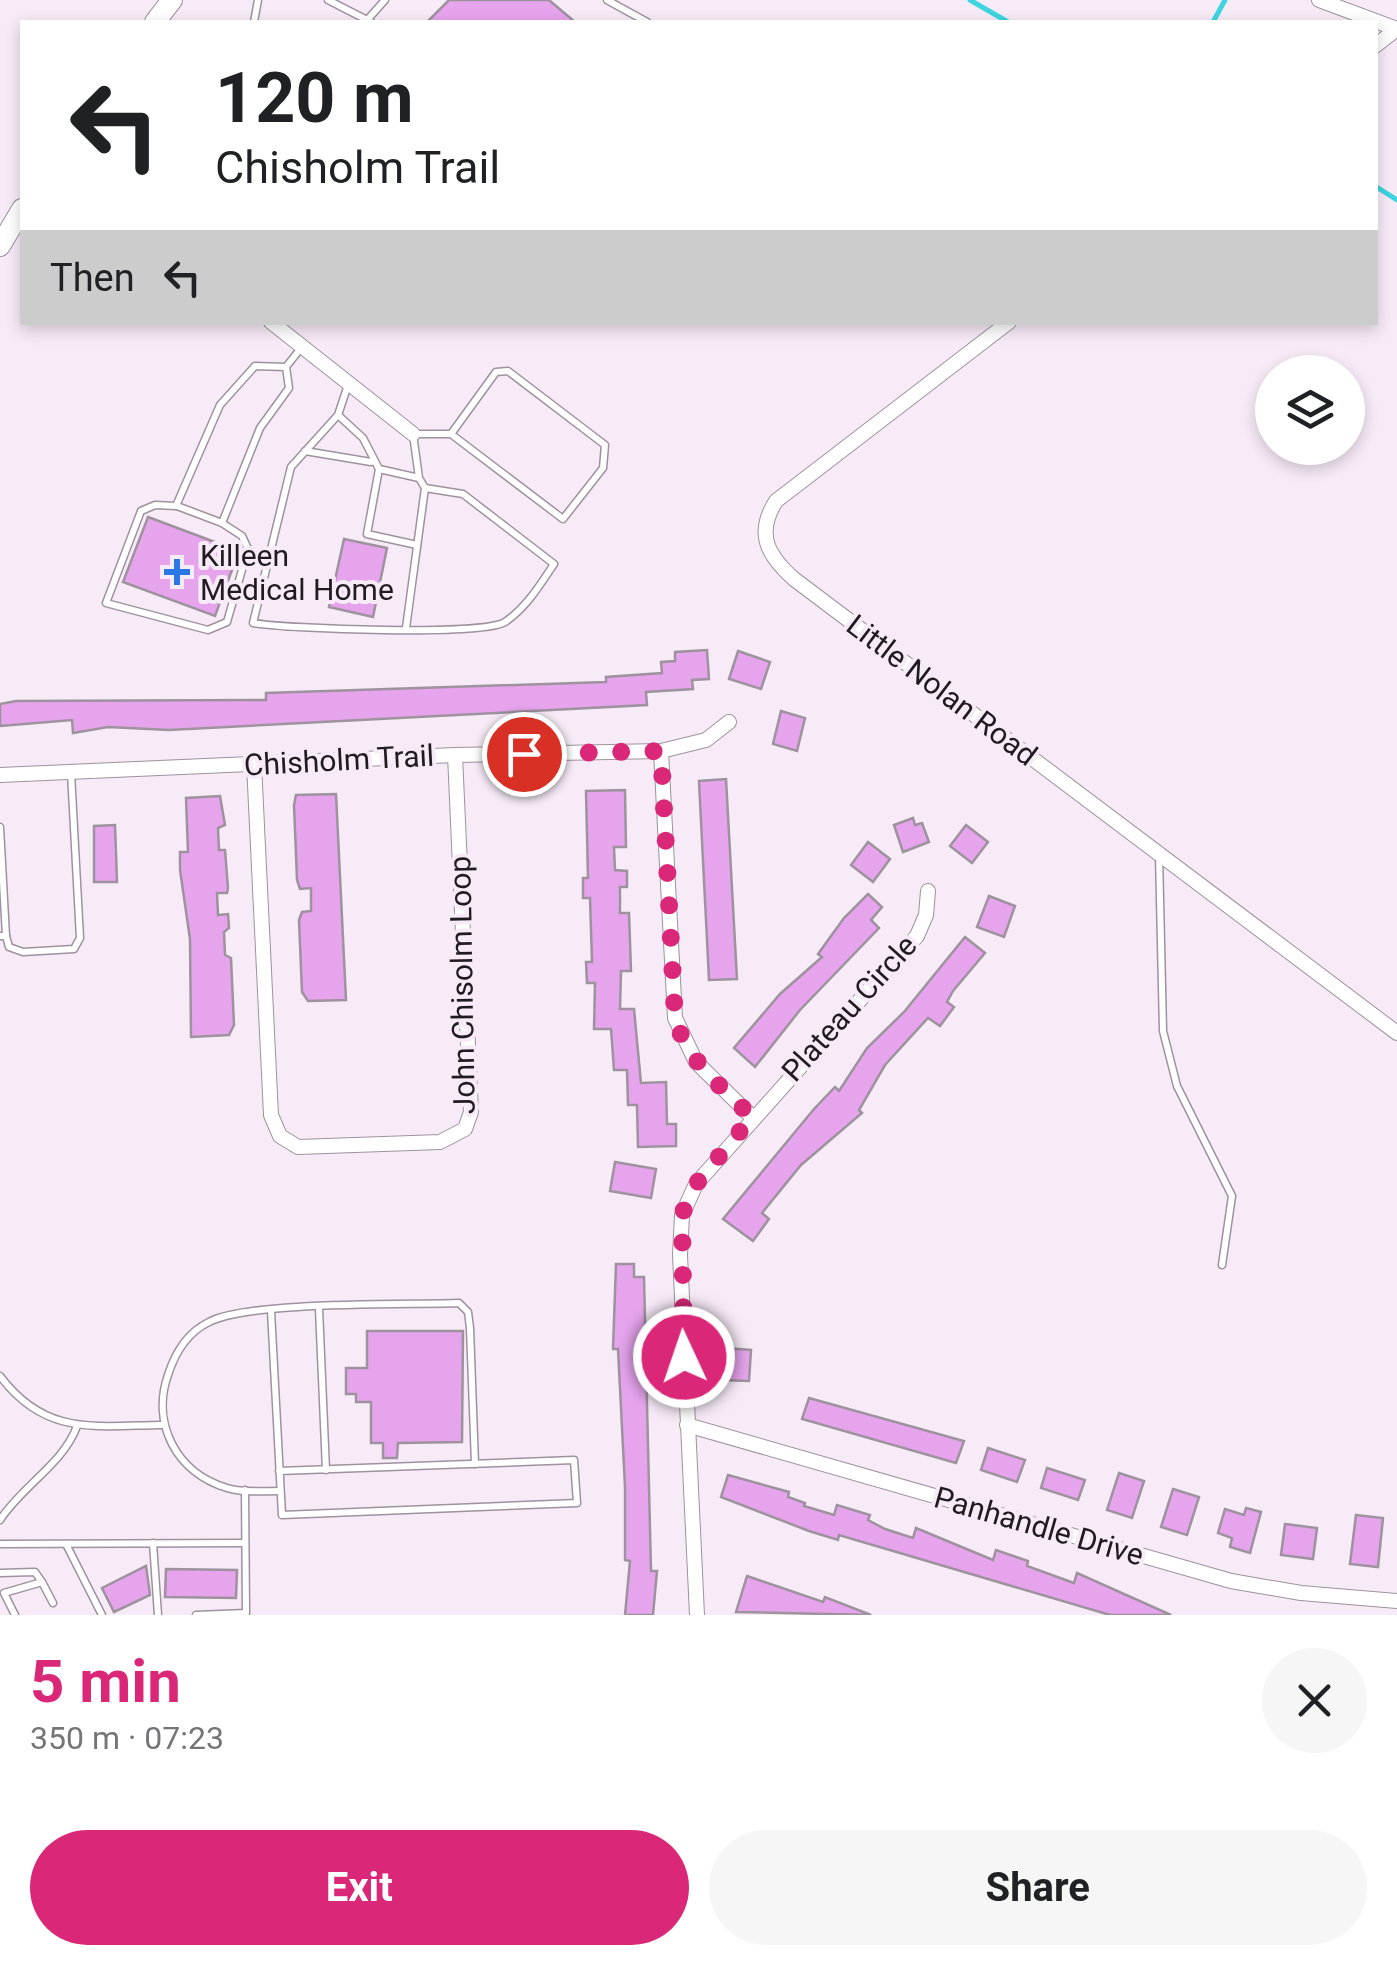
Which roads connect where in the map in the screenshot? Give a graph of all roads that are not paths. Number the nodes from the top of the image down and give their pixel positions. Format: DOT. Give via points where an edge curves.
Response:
graph roads {
  1 [pos="328,0"];
  2 [pos="607,0"];
  3 [pos="1319,0"];
  4 [pos="368,20"];
  5 [pos="643,20"];
  6 [pos="1373,20"];
  7 [pos="20,212"];
  8 [pos="0,246"];
  9 [pos="275,325"];
  10 [pos="1004,325"];
  11 [pos="302,347"];
  12 [pos="286,367"];
  13 [pos="349,384"];
  14 [pos="338,415"];
  15 [pos="412,434"];
  16 [pos="451,434"];
  17 [pos="304,450"];
  18 [pos="372,463"];
  19 [pos="379,470"];
  20 [pos="419,478"];
  21 [pos="425,488"];
  22 [pos="176,506"];
  23 [pos="222,524"];
  24 [pos="417,545"];
  25 [pos="406,628"];
  26 [pos="729,722"];
  27 [pos="661,751"];
  28 [pos="455,755"];
  29 [pos="254,764"];
  30 [pos="70,772"];
  31 [pos="0,776"];
  32 [pos="0,827"];
  33 [pos="1159,854"];
  34 [pos="928,890"];
  35 [pos="3,936"];
  36 [pos="1397,1034"];
  37 [pos="752,1117"];
  38 [pos="1222,1265"];
  39 [pos="319,1309"];
  40 [pos="271,1311"];
  41 [pos="0,1376"];
  42 [pos="161,1425"];
  43 [pos="687,1425"];
  44 [pos="78,1426"];
  45 [pos="475,1464"];
  46 [pos="326,1470"];
  47 [pos="280,1472"];
  48 [pos="245,1490"];
  49 [pos="280,1492"];
  50 [pos="0,1520"];
  51 [pos="245,1542"];
  52 [pos="153,1543"];
  53 [pos="0,1544"];
  54 [pos="66,1544"];
  55 [pos="0,1574"];
  56 [pos="42,1582"];
  57 [pos="2,1594"];
  58 [pos="1397,1601"];
  59 [pos="53,1603"];
  60 [pos="15,1615"];
  61 [pos="102,1615"];
  62 [pos="158,1615"];
  63 [pos="196,1615"];
  64 [pos="697,1615"];
  1 -- 4 [label="lane"];
  2 -- 5 [label="lane"];
  3 -- 6 [label="street"];
  7 -- 8 [label="main road"];
  9 -- 11 [label="street"];
  10 -- 33 [label="street, Little Nolan Road" via="776,502 763,536 777,564 794,579"];
  11 -- 12 [label="lane"];
  11 -- 13 [label="street"];
  12 -- 22 [label="lane" via="255,366 220,405"];
  12 -- 23 [label="lane" via="289,388 260,428"];
  13 -- 14 [label="lane"];
  13 -- 15 [label="street"];
  14 -- 17 [label="lane"];
  14 -- 18 [label="lane" via="363,438"];
  15 -- 16 [label="lane"];
  15 -- 20 [label="lane"];
  16 -- 16 [label="lane" via="496,372 508,370 605,445 603,468 563,519"];
  17 -- 18 [label="lane"];
  17 -- 25 [label="lane" via="292,467 253,623 294,630"];
  18 -- 19 [label="lane"];
  19 -- 20 [label="lane"];
  19 -- 24 [label="lane" via="366,534"];
  20 -- 21 [label="lane"];
  21 -- 24 [label="lane"];
  21 -- 25 [label="lane" via="463,494 554,564 529,601 501,625"];
  22 -- 23 [label="lane"];
  22 -- 23 [label="lane" via="142,511 106,602 208,630 227,622 248,549 242,536"];
  24 -- 25 [label="lane"];
  26 -- 27 [label="street, Chisholm Trail" via="706,740"];
  27 -- 28 [label="street, Chisholm Trail"];
  27 -- 37 [label="street" via="675,1018 696,1062"];
  28 -- 29 [label="street, Chisholm Trail"];
  28 -- 29 [label="street, John Chisolm Loop" via="470,1112 451,1140 368,1145 298,1147 280,1136 270,1115"];
  29 -- 30 [label="street, Chisholm Trail"];
  30 -- 31 [label="street, Chisholm Trail"];
  30 -- 35 [label="lane" via="80,938 74,950 23,952"];
  32 -- 35 [label="lane"];
  33 -- 36 [label="street, Little Nolan Road"];
  33 -- 38 [label="lane" via="1162,1031 1177,1086 1232,1196"];
  34 -- 37 [label="street, Plateau Circle" via="917,936"];
  37 -- 43 [label="street" via="696,1184 682,1214"];
  39 -- 40 [label="lane"];
  39 -- 45 [label="lane" via="459,1303 470,1328"];
  39 -- 46 [label="lane"];
  40 -- 42 [label="lane" via="234,1312 184,1342 163,1388"];
  40 -- 47 [label="lane"];
  41 -- 44 [label="lane" via="31,1410"];
  42 -- 44 [label="lane"];
  42 -- 48 [label="lane" via="192,1468"];
  43 -- 58 [label="street, Panhandle Drive" via="1231,1581"];
  43 -- 64 [label="street"];
  44 -- 50 [label="lane" via="70,1445"];
  45 -- 46 [label="lane"];
  45 -- 49 [label="lane" via="574,1460 576,1503 282,1515"];
  46 -- 47 [label="lane"];
  47 -- 49 [label="lane"];
  48 -- 49 [label="lane"];
  48 -- 51 [label="lane"];
  51 -- 52 [label="lane"];
  51 -- 63 [label="lane" via="246,1612"];
  52 -- 54 [label="lane"];
  52 -- 62 [label="lane"];
  53 -- 54 [label="lane"];
  54 -- 61 [label="lane"];
  55 -- 56 [label="lane" via="35,1572"];
  56 -- 57 [label="lane"];
  56 -- 59 [label="lane"];
  57 -- 60 [label="lane"];
}
